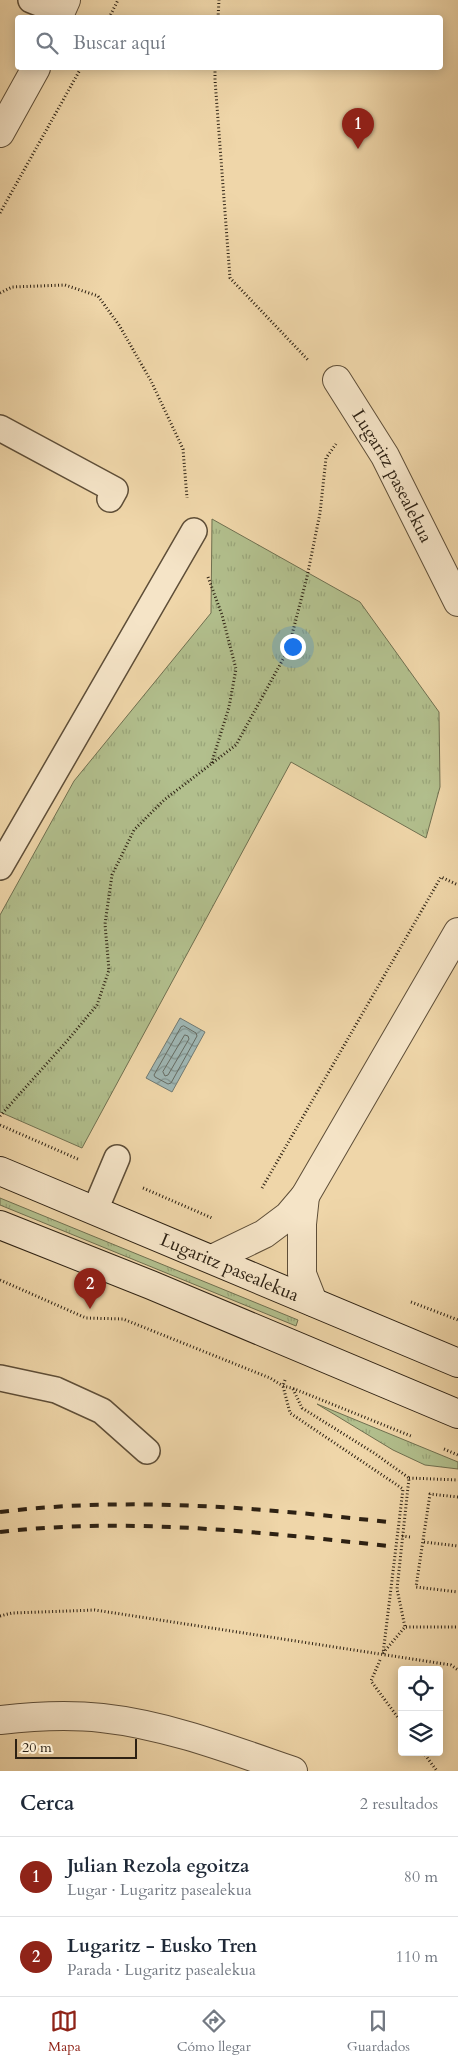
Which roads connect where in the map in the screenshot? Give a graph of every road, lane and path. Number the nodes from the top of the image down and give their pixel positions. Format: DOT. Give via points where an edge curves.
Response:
graph roads {
  1 [pos="31,0"];
  2 [pos="118,0"];
  3 [pos="219,0"];
  4 [pos="64,7"];
  5 [pos="110,15"];
  6 [pos="218,15"];
  7 [pos="35,70"];
  8 [pos="80,70"];
  9 [pos="215,70"];
  10 [pos="0,133"];
  11 [pos="0,213"];
  12 [pos="0,293"];
  13 [pos="310,362"];
  14 [pos="337,380"];
  15 [pos="357,411"];
  16 [pos="0,428"];
  17 [pos="110,499"];
  18 [pos="194,530"];
  19 [pos="458,602"];
  20 [pos="211,766"];
  21 [pos="0,867"];
  22 [pos="458,885"];
  23 [pos="458,932"];
  24 [pos="0,1116"];
  25 [pos="0,1125"];
  26 [pos="114,1166"];
  27 [pos="0,1171"];
  28 [pos="305,1196"];
  29 [pos="257,1197"];
  30 [pos="94,1210"];
  31 [pos="213,1219"];
  32 [pos="0,1225"];
  33 [pos="212,1259"];
  34 [pos="0,1280"];
  35 [pos="313,1302"];
  36 [pos="458,1363"];
  37 [pos="0,1378"];
  38 [pos="292,1388"];
  39 [pos="458,1414"];
  40 [pos="412,1436"];
  41 [pos="440,1447"];
  42 [pos="147,1451"];
  43 [pos="458,1455"];
  44 [pos="409,1478"];
  45 [pos="458,1480"];
  46 [pos="458,1498"];
  47 [pos="402,1536"];
  48 [pos="410,1536"];
  49 [pos="424,1542"];
  50 [pos="458,1546"];
  51 [pos="458,1592"];
  52 [pos="0,1616"];
  53 [pos="405,1627"];
  54 [pos="458,1628"];
  55 [pos="382,1654"];
  56 [pos="380,1660"];
  57 [pos="458,1670"];
  58 [pos="398,1718"];
  59 [pos="0,1720"];
  60 [pos="426,1756"];
  61 [pos="293,1771"];
  62 [pos="437,1771"];
  1 -- 4 [label="lane"];
  2 -- 5 [label="path"];
  3 -- 6 [label="path"];
  7 -- 10 [label="street"];
  8 -- 11 [label="path"];
  9 -- 13 [label="path" via="230,278"];
  12 -- 18 [label="path" via="12,287 65,285 98,296 151,381 183,449"];
  14 -- 15 [label="street, Lugaritz pasealekua"];
  15 -- 19 [label="street, Lugaritz pasealekua" via="384,456"];
  15 -- 20 [label="path" via="326,458 320,513 288,650 236,745"];
  16 -- 17 [label="lane" via="115,490"];
  18 -- 20 [label="path" via="236,669 230,707"];
  18 -- 21 [label="lane"];
  20 -- 24 [label="path" via="164,800 134,830 112,875 105,924 109,970 97,1005"];
  22 -- 29 [label="path" via="440,877"];
  23 -- 28 [label="street"];
  25 -- 26 [label="path"];
  26 -- 30 [label="lane"];
  26 -- 31 [label="path"];
  27 -- 30 [label="street, Lugaritz pasealekua"];
  28 -- 33 [label="street" via="288,1216 264,1234"];
  28 -- 35 [label="street" via="302,1274"];
  30 -- 33 [label="street, Lugaritz pasealekua"];
  32 -- 39 [label="street"];
  33 -- 35 [label="street, Lugaritz pasealekua"];
  34 -- 38 [label="path" via="86,1318 123,1320"];
  35 -- 36 [label="street, Lugaritz pasealekua"];
  37 -- 42 [label="lane" via="56,1390 102,1411"];
  38 -- 40 [label="path"];
  38 -- 44 [label="path" via="302,1408"];
  41 -- 43 [label="path"];
  44 -- 45 [label="path"];
  44 -- 47 [label="path"];
  46 -- 49 [label="path" via="430,1494"];
  47 -- 48 [label="path"];
  47 -- 53 [label="path" via="397,1589"];
  49 -- 50 [label="path"];
  49 -- 51 [label="path" via="416,1587"];
  52 -- 55 [label="path" via="95,1610"];
  53 -- 54 [label="path"];
  53 -- 55 [label="path"];
  55 -- 57 [label="path" via="451,1665"];
  56 -- 58 [label="path" via="371,1681"];
  59 -- 61 [label="street" via="41,1716 103,1718 167,1731"];
  60 -- 62 [label="path"];
}
